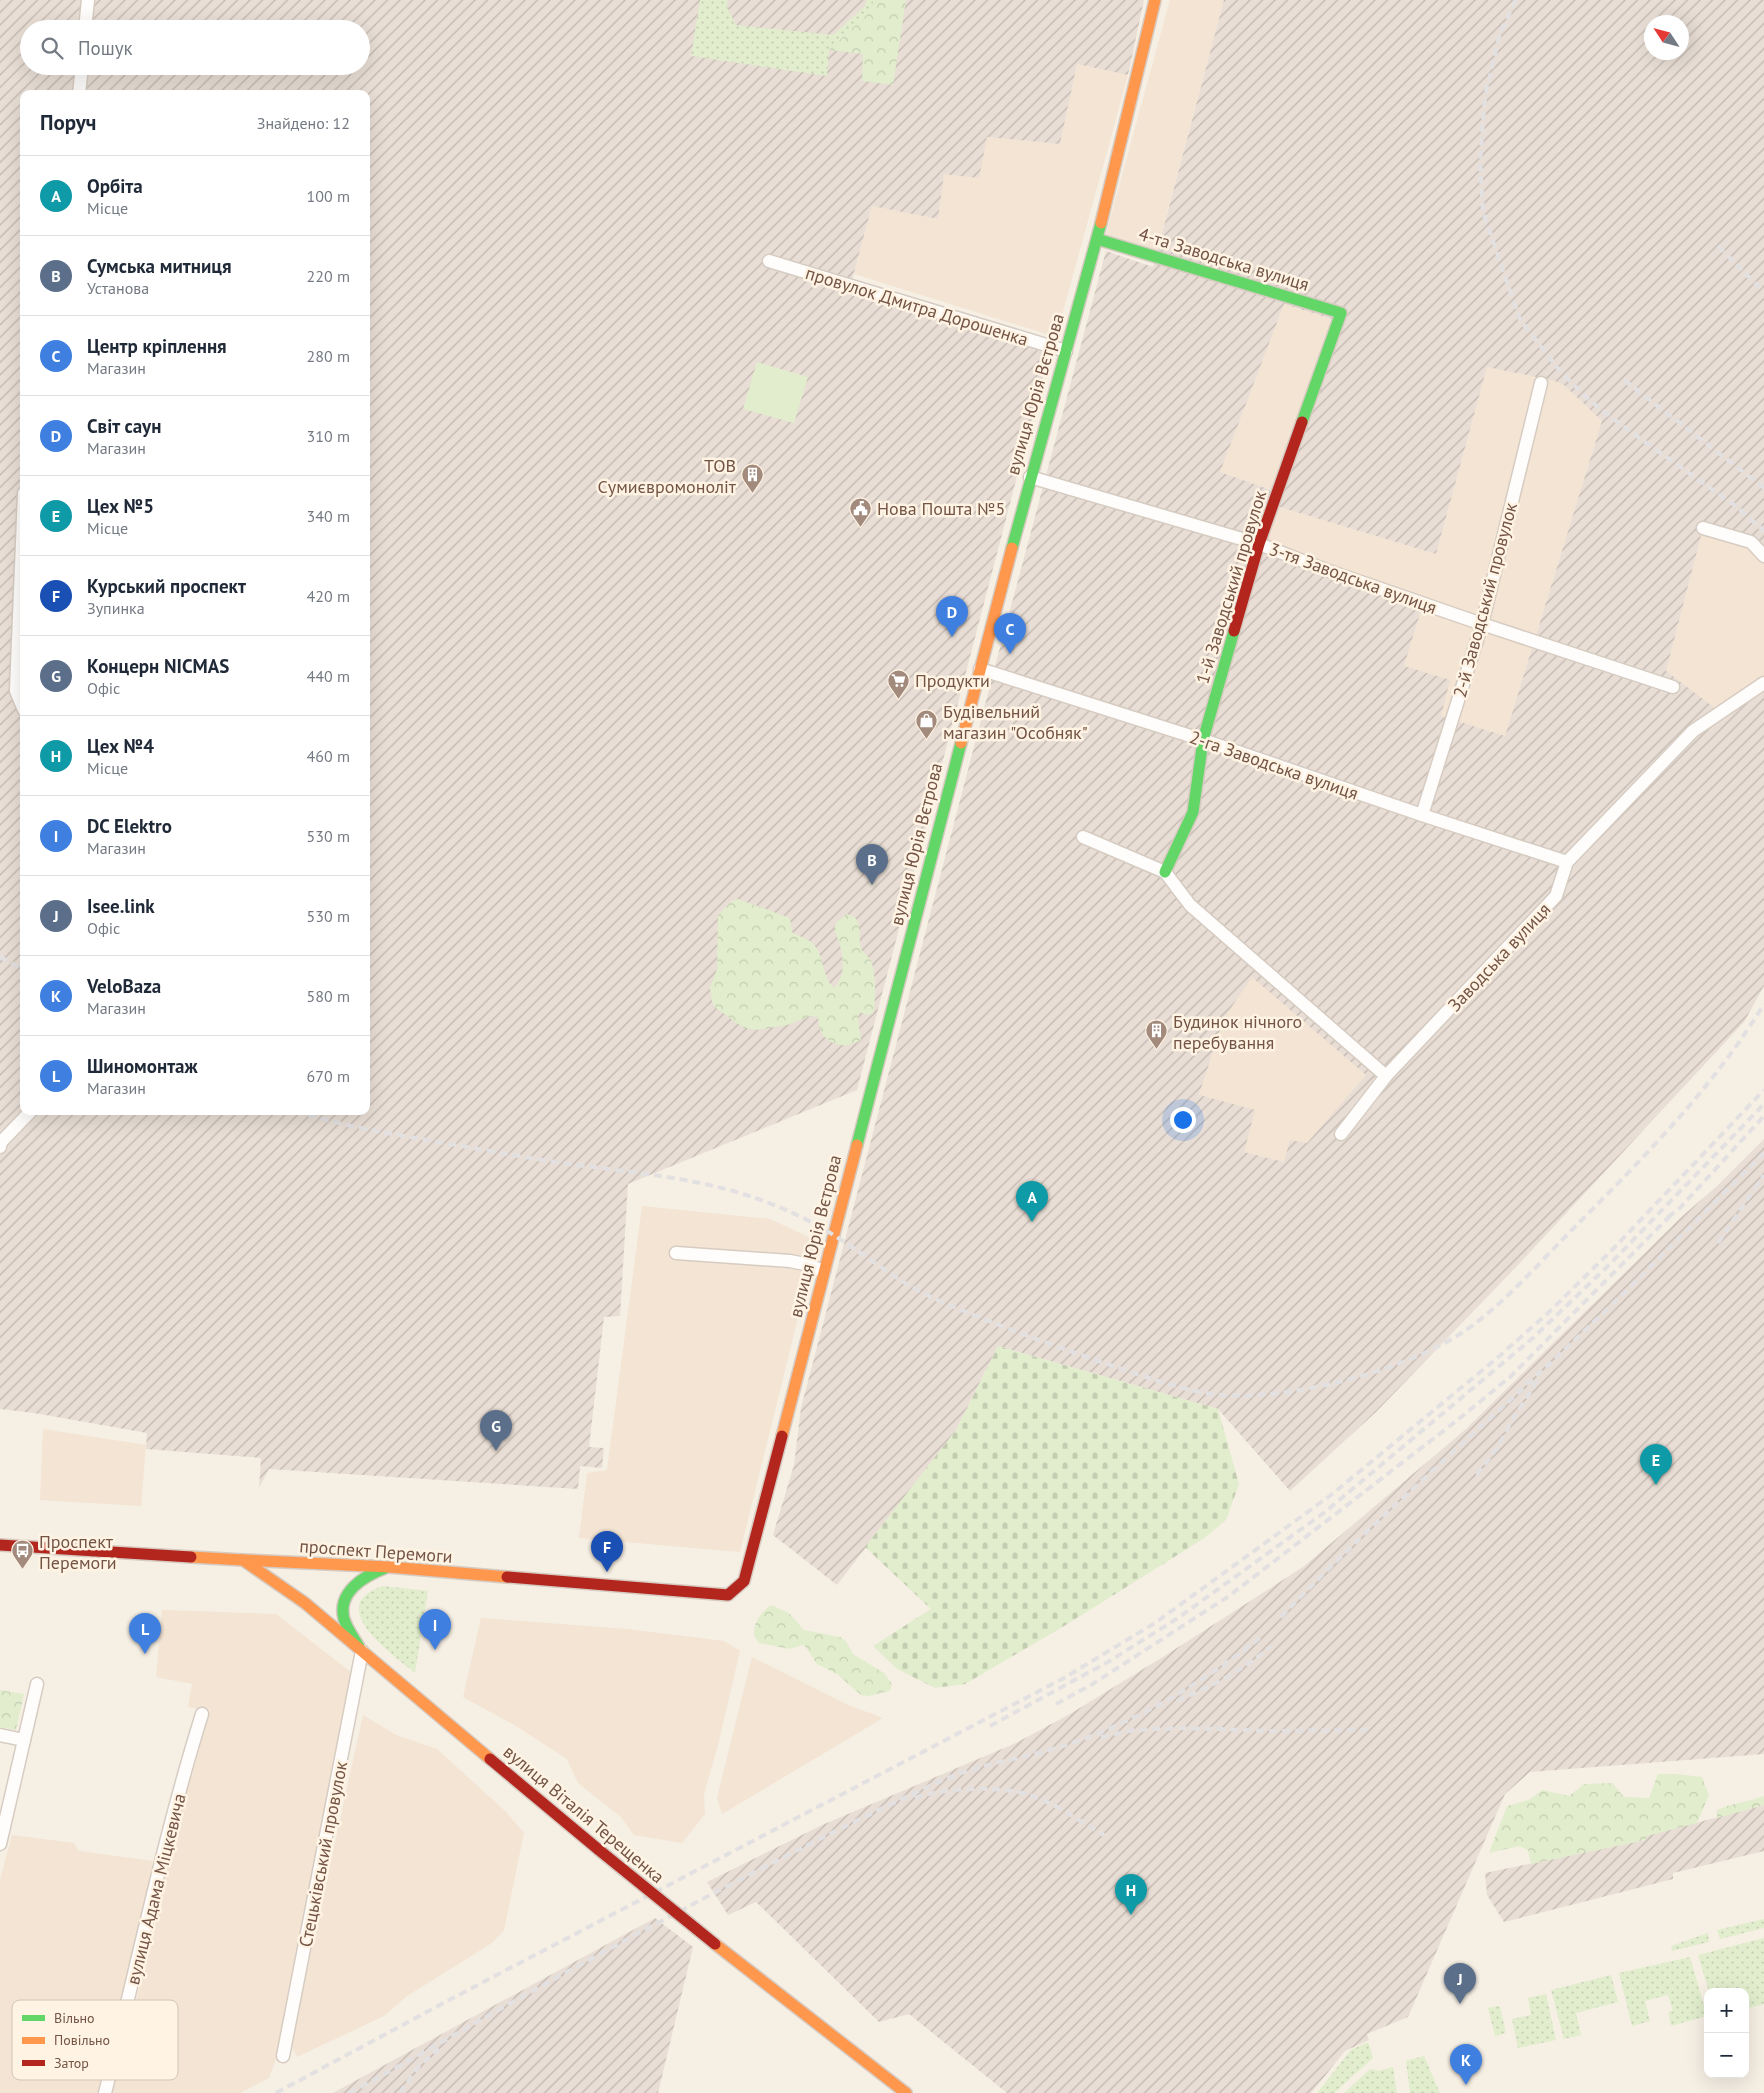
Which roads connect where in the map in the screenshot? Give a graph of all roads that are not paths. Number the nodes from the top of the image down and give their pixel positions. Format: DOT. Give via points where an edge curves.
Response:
graph roads {
  1 [pos="88,0"];
  2 [pos="1155,0"];
  3 [pos="86,20"];
  4 [pos="81,75"];
  5 [pos="79,90"];
  6 [pos="1097,239"];
  7 [pos="769,261"];
  8 [pos="1341,313"];
  9 [pos="1066,351"];
  10 [pos="1541,383"];
  11 [pos="1030,477"];
  12 [pos="1703,528"];
  13 [pos="1259,544"];
  14 [pos="1764,556"];
  15 [pos="20,592"];
  16 [pos="1482,624"];
  17 [pos="980,669"];
  18 [pos="1764,683"];
  19 [pos="1673,687"];
  20 [pos="20,700"];
  21 [pos="1203,740"];
  22 [pos="1422,815"];
  23 [pos="1082,837"];
  24 [pos="1567,862"];
  25 [pos="1165,872"];
  26 [pos="1386,1076"];
  27 [pos="27,1115"];
  28 [pos="1342,1134"];
  29 [pos="0,1147"];
  30 [pos="676,1253"];
  31 [pos="824,1271"];
  32 [pos="0,1545"];
  33 [pos="243,1560"];
  34 [pos="389,1566"];
  35 [pos="744,1581"];
  36 [pos="362,1651"];
  37 [pos="37,1684"];
  38 [pos="202,1714"];
  39 [pos="0,1735"];
  40 [pos="24,1740"];
  41 [pos="0,1844"];
  42 [pos="128,2000"];
  43 [pos="283,2056"];
  44 [pos="108,2080"];
  45 [pos="105,2093"];
  46 [pos="906,2093"];
  1 -- 3 [label="street"];
  2 -- 6 [label="street, вулиця Юрія Вєтрова"];
  4 -- 5 [label="street"];
  6 -- 8 [label="street, 4-та Заводська вулиця"];
  6 -- 9 [label="street, вулиця Юрія Вєтрова"];
  7 -- 9 [label="street, провулок Дмитра Дорошенка"];
  8 -- 13 [label="street, 1-й Заводський провулок"];
  9 -- 11 [label="street, вулиця Юрія Вєтрова"];
  10 -- 16 [label="street, 2-й Заводський провулок"];
  11 -- 13 [label="street, 3-тя Заводська вулиця"];
  11 -- 17 [label="street, вулиця Юрія Вєтрова"];
  12 -- 14 [label="street" via="1751,542"];
  13 -- 16 [label="street, 3-тя Заводська вулиця"];
  13 -- 21 [label="street, 1-й Заводський провулок"];
  15 -- 20 [label="street" via="16,691"];
  16 -- 19 [label="street, 3-тя Заводська вулиця"];
  16 -- 22 [label="street, 2-й Заводський провулок"];
  17 -- 21 [label="street, 2-га Заводська вулиця"];
  17 -- 31 [label="street, вулиця Юрія Вєтрова"];
  18 -- 24 [label="street, Заводська вулиця" via="1693,731"];
  21 -- 22 [label="street, 2-га Заводська вулиця"];
  21 -- 25 [label="street, 1-й Заводський провулок" via="1193,812"];
  22 -- 24 [label="street, 2-га Заводська вулиця"];
  23 -- 25 [label="street"];
  24 -- 26 [label="street, Заводська вулиця" via="1556,896"];
  25 -- 26 [label="street" via="1190,905"];
  26 -- 28 [label="street, Заводська вулиця"];
  27 -- 29 [label="street"];
  30 -- 31 [label="street" via="790,1261"];
  31 -- 35 [label="street, вулиця Юрія Вєтрова"];
  32 -- 33 [label="street, проспект Перемоги"];
  33 -- 34 [label="street, проспект Перемоги"];
  33 -- 36 [label="street, вулиця Віталія Терещенка" via="305,1603"];
  34 -- 35 [label="street, проспект Перемоги" via="728,1595"];
  34 -- 36 [label="street" via="358,1581 347,1595 343,1611 348,1628"];
  36 -- 43 [label="street, Стецьківський провулок"];
  36 -- 46 [label="street, вулиця Віталія Терещенка, bridge" via="599,1850"];
  37 -- 40 [label="street"];
  38 -- 42 [label="street, вулиця Адама Міцкевича" via="185,1769"];
  39 -- 40 [label="street"];
  40 -- 41 [label="street"];
  44 -- 45 [label="street, вулиця Адама Міцкевича"];
}
